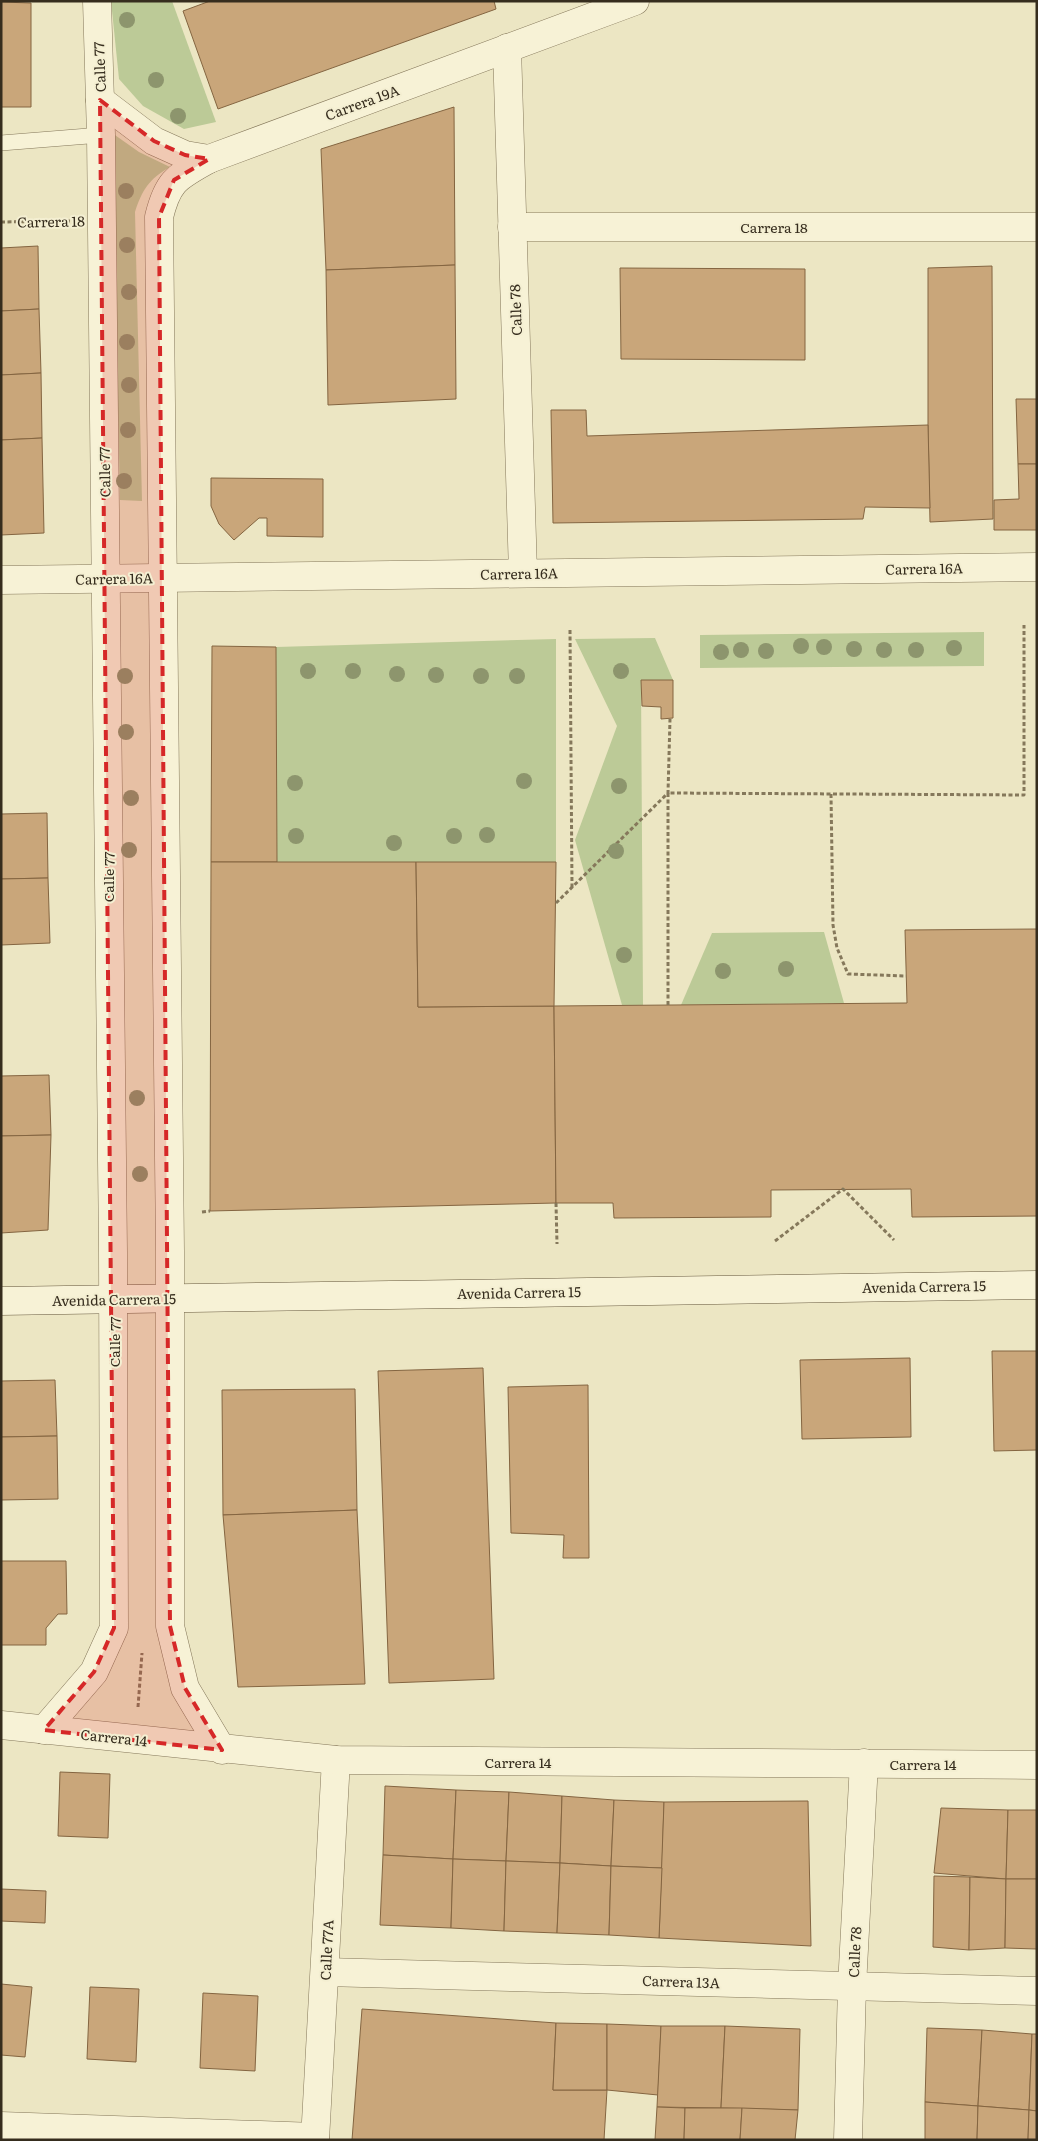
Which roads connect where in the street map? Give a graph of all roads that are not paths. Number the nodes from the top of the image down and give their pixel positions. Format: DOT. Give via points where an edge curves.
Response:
graph roads {
  1 [pos="96,1"];
  2 [pos="635,1"];
  3 [pos="507,48"];
  4 [pos="100,100"];
  5 [pos="101,135"];
  6 [pos="1,142"];
  7 [pos="209,159"];
  8 [pos="512,227"];
  9 [pos="1037,227"];
  10 [pos="1037,567"];
  11 [pos="522,573"];
  12 [pos="163,577"];
  13 [pos="106,578"];
  14 [pos="1,580"];
  15 [pos="1037,1285"];
  16 [pos="170,1298"];
  17 [pos="113,1300"];
  18 [pos="1,1301"];
  19 [pos="1,1725"];
  20 [pos="44,1730"];
  21 [pos="222,1750"];
  22 [pos="336,1760"];
  23 [pos="864,1764"];
  24 [pos="1037,1765"];
  25 [pos="325,1972"];
  26 [pos="852,1986"];
  27 [pos="1037,1991"];
  28 [pos="1,2126"];
  29 [pos="315,2139"];
  30 [pos="848,2140"];
  1 -- 4 [label="street, Calle 77"];
  2 -- 3 [label="street, Carrera 19A"];
  3 -- 7 [label="street, Carrera 19A"];
  3 -- 8 [label="street, Calle 78"];
  4 -- 5 [label="street, Calle 77"];
  4 -- 7 [label="street" via="154,141 185,155"];
  5 -- 6 [label="lane"];
  5 -- 13 [label="street, Calle 77"];
  7 -- 12 [label="street" via="174,180 164,197 159,217"];
  8 -- 9 [label="street, Carrera 18"];
  8 -- 11 [label="street, Calle 78"];
  10 -- 11 [label="street, Carrera 16A"];
  11 -- 12 [label="street, Carrera 16A"];
  12 -- 13 [label="street, Carrera 16A"];
  12 -- 16 [label="street"];
  13 -- 14 [label="street, Carrera 16A"];
  13 -- 17 [label="street, Calle 77"];
  15 -- 16 [label="street, Avenida Carrera 15"];
  16 -- 17 [label="street, Avenida Carrera 15"];
  16 -- 21 [label="street" via="170,1626 185,1688"];
  17 -- 18 [label="street, Avenida Carrera 15"];
  17 -- 20 [label="street, Calle 77" via="114,1628 94,1672"];
  19 -- 20 [label="street, Carrera 14"];
  20 -- 21 [label="street, Carrera 14"];
  21 -- 22 [label="street, Carrera 14"];
  22 -- 23 [label="street, Carrera 14"];
  22 -- 25 [label="street, Calle 77A"];
  23 -- 24 [label="street, Carrera 14"];
  23 -- 26 [label="street, Calle 78"];
  25 -- 26 [label="street, Carrera 13A"];
  25 -- 29 [label="street, Calle 77A"];
  26 -- 27 [label="street, Carrera 13A"];
  26 -- 30 [label="street, Calle 78"];
  28 -- 29 [label="street"];
}
